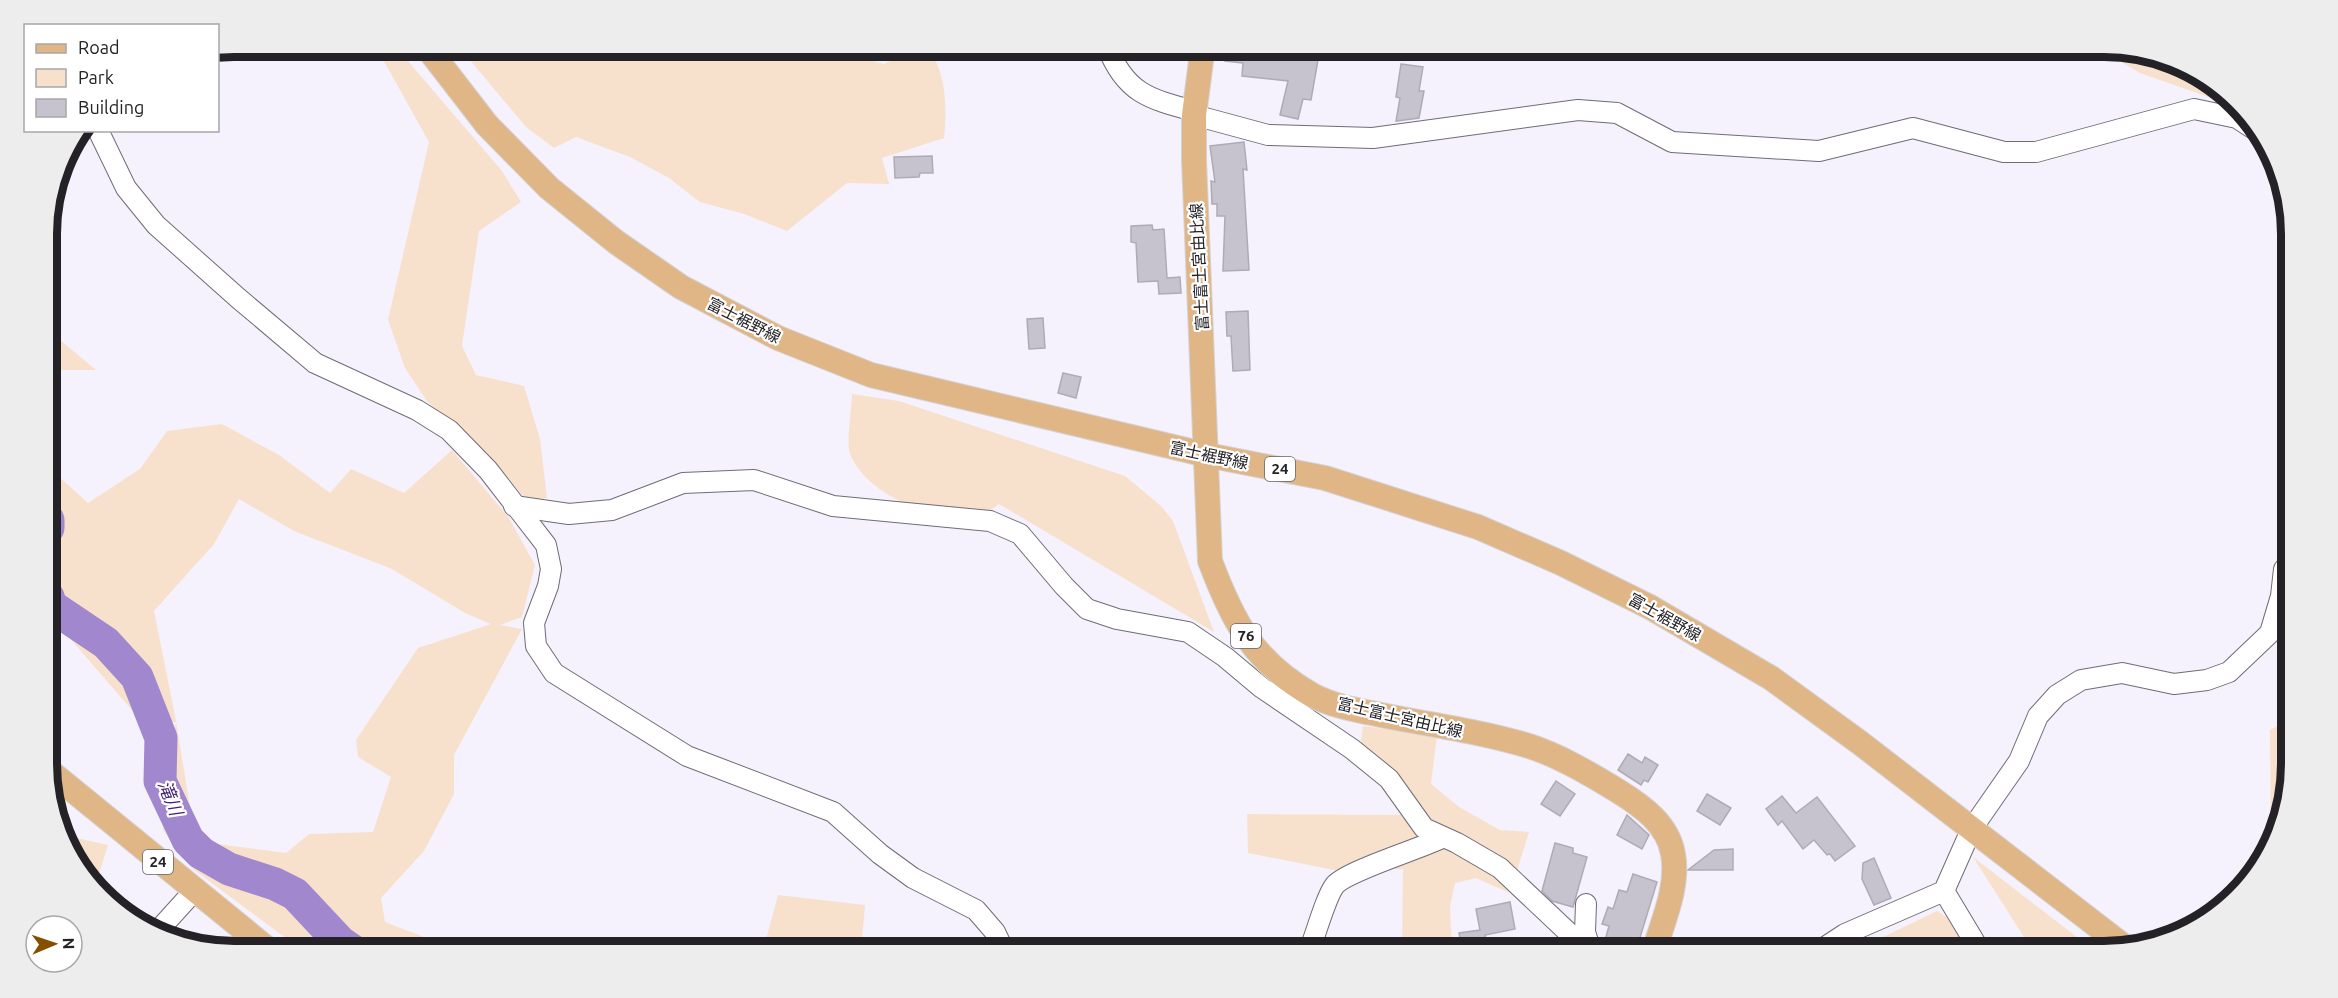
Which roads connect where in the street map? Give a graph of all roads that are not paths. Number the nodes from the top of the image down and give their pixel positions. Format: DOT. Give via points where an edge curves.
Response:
graph roads {
  1 [pos="435,57"];
  2 [pos="1111,57"];
  3 [pos="1202,57"];
  4 [pos="1194,113"];
  5 [pos="2238,119"];
  6 [pos="99,132"];
  7 [pos="1207,455"];
  8 [pos="514,506"];
  9 [pos="2281,597"];
  10 [pos="58,779"];
  11 [pos="1971,830"];
  12 [pos="1442,838"];
  13 [pos="194,891"];
  14 [pos="1944,891"];
  15 [pos="1586,904"];
  16 [pos="162,926"];
  17 [pos="257,941"];
  18 [pos="999,941"];
  19 [pos="1313,941"];
  20 [pos="1578,941"];
  21 [pos="1587,941"];
  22 [pos="1657,941"];
  23 [pos="1834,941"];
  24 [pos="1974,941"];
  25 [pos="2117,941"];
  1 -- 7 [label="main road, 富士裾野線 / 24" via="487,124 549,188 681,287 778,338 871,375"];
  2 -- 4 [label="street" via="1115,68 1135,90"];
  3 -- 4 [label="main road, 富士富士宮由比線 / 76"];
  4 -- 5 [label="street" via="1268,135 1372,138 1578,110 1617,113 1672,142 1819,151 1913,128 2004,152 2036,152 2194,109"];
  4 -- 7 [label="main road, 富士富士宮由比線 / 76"];
  6 -- 8 [label="street" via="126,188 156,225 315,363 417,410 449,430 488,470"];
  7 -- 11 [label="main road, 富士裾野線 / 24" via="1325,478 1397,499 1478,527 1650,607 1771,678"];
  7 -- 22 [label="main road, 富士富士宮由比線 / 76" via="1210,561 1229,611 1256,650 1284,677 1315,696 1349,708 1530,746 1580,768 1642,806 1662,827 1673,852 1674,876"];
  8 -- 12 [label="street" via="570,513 612,510 683,483 754,480 833,506 990,521 1020,534 1087,609 1117,619 1188,632 1225,657 1389,779 1424,828"];
  8 -- 18 [label="street" via="546,545 551,569 534,622 536,646 554,673 687,756 833,812 913,878 976,910"];
  9 -- 11 [label="street" via="2270,633 2229,672 2207,680 2174,684 2122,674 2081,680 2057,695 2038,716 2019,761"];
  10 -- 13 [label="main road, 24"];
  11 -- 14 [label="street"];
  11 -- 25 [label="main road, 富士裾野線 / 24"];
  12 -- 19 [label="street" via="1348,875 1334,886"];
  12 -- 20 [label="street" via="1500,868"];
  13 -- 16 [label="street"];
  13 -- 17 [label="main road, 24"];
  14 -- 23 [label="street"];
  14 -- 24 [label="street"];
  15 -- 21 [label="street"];
}
